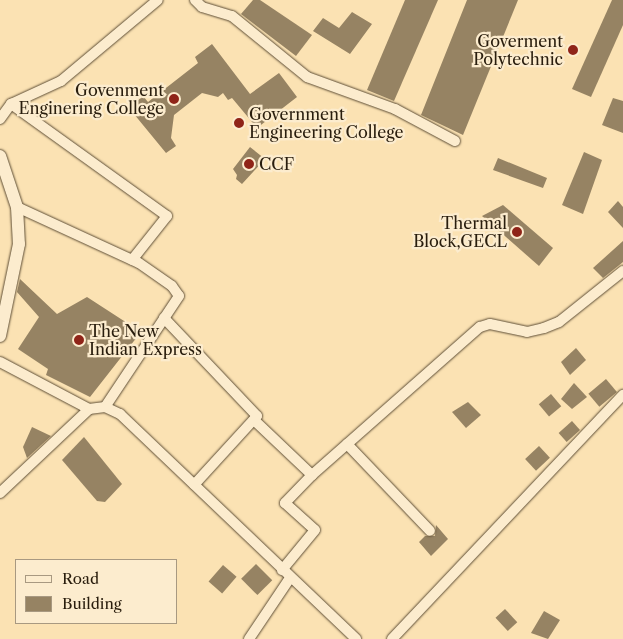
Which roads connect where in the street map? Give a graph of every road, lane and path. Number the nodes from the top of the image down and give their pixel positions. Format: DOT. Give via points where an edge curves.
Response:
graph roads {
  1 [pos="158,0"];
  2 [pos="195,0"];
  3 [pos="11,104"];
  4 [pos="0,119"];
  5 [pos="455,141"];
  6 [pos="0,156"];
  7 [pos="17,207"];
  8 [pos="132,260"];
  9 [pos="623,271"];
  10 [pos="164,318"];
  11 [pos="0,336"];
  12 [pos="0,362"];
  13 [pos="623,395"];
  14 [pos="105,407"];
  15 [pos="89,409"];
  16 [pos="254,420"];
  17 [pos="347,444"];
  18 [pos="312,475"];
  19 [pos="194,485"];
  20 [pos="0,493"];
  21 [pos="430,531"];
  22 [pos="282,570"];
  23 [pos="290,578"];
  24 [pos="249,639"];
  25 [pos="356,639"];
  26 [pos="392,639"];
  1 -- 3 [label="street" via="61,81"];
  2 -- 5 [label="street" via="202,7 232,16 307,77 395,109"];
  3 -- 4 [label="street"];
  3 -- 8 [label="street" via="167,216"];
  6 -- 7 [label="street"];
  7 -- 8 [label="street"];
  7 -- 11 [label="street" via="20,244"];
  8 -- 10 [label="street" via="172,286 179,296"];
  9 -- 17 [label="street" via="559,322 544,328 527,332 490,324 480,327"];
  10 -- 14 [label="street"];
  10 -- 16 [label="street" via="257,416"];
  12 -- 15 [label="street"];
  13 -- 26 [label="street"];
  14 -- 15 [label="street"];
  14 -- 19 [label="street" via="120,414"];
  15 -- 20 [label="street"];
  16 -- 18 [label="street"];
  16 -- 19 [label="street"];
  17 -- 18 [label="street"];
  17 -- 21 [label="street"];
  18 -- 22 [label="street" via="285,503 315,530"];
  19 -- 22 [label="street"];
  22 -- 23 [label="street"];
  23 -- 24 [label="street"];
  23 -- 25 [label="street"];
}
